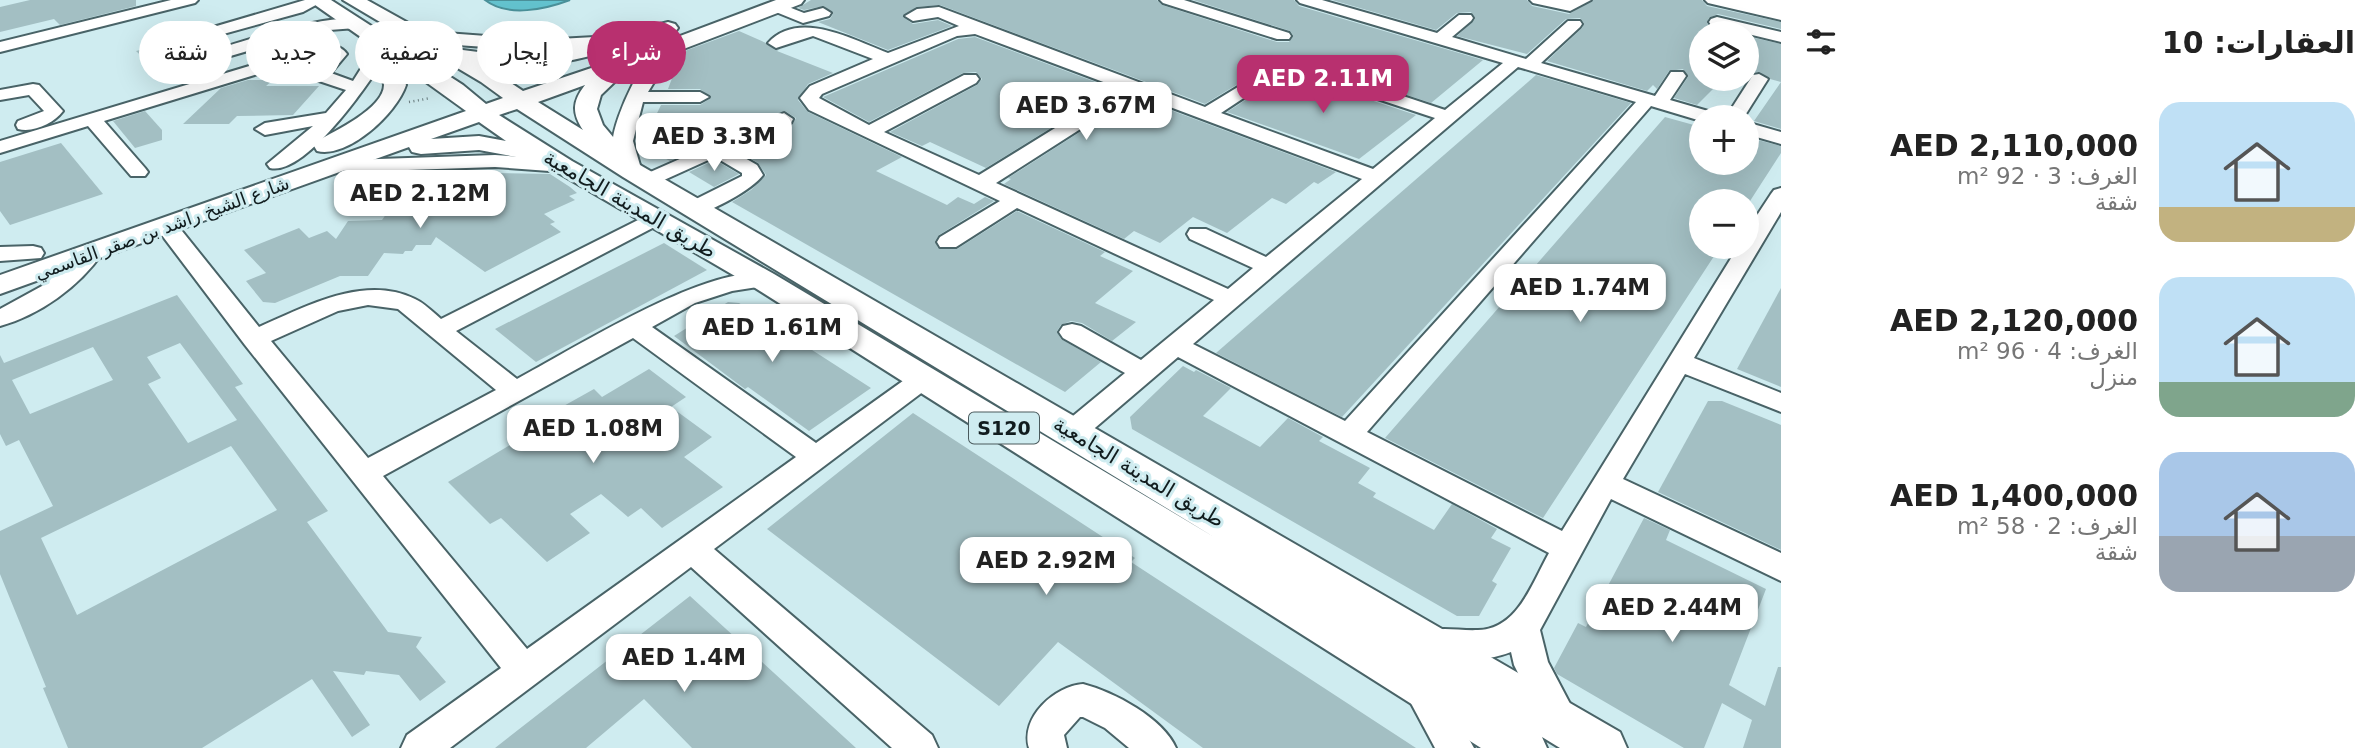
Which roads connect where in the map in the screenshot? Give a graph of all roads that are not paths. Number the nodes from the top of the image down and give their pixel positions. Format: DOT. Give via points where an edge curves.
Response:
graph roads {
  1 [pos="190,0"];
  2 [pos="318,0"];
  3 [pos="353,0"];
  4 [pos="750,0"];
  5 [pos="1305,0"];
  6 [pos="1538,0"];
  7 [pos="1583,0"];
  8 [pos="1713,0"];
  9 [pos="1727,0"];
  10 [pos="1753,0"];
  11 [pos="1176,1"];
  12 [pos="137,4"];
  13 [pos="785,4"];
  14 [pos="1781,6"];
  15 [pos="294,10"];
  16 [pos="368,12"];
  17 [pos="823,13"];
  18 [pos="1781,14"];
  19 [pos="913,16"];
  20 [pos="1465,18"];
  21 [pos="254,21"];
  22 [pos="308,21"];
  23 [pos="334,21"];
  24 [pos="387,21"];
  25 [pos="686,22"];
  26 [pos="246,23"];
  27 [pos="1574,24"];
  28 [pos="977,29"];
  29 [pos="1759,32"];
  30 [pos="1283,36"];
  31 [pos="0,37"];
  32 [pos="1781,37"];
  33 [pos="463,39"];
  34 [pos="1440,39"];
  35 [pos="686,41"];
  36 [pos="24,43"];
  37 [pos="776,43"];
  38 [pos="246,46"];
  39 [pos="587,48"];
  40 [pos="0,49"];
  41 [pos="463,53"];
  42 [pos="587,54"];
  43 [pos="888,59"];
  44 [pos="587,62"];
  45 [pos="1522,63"];
  46 [pos="1339,64"];
  47 [pos="587,66"];
  48 [pos="463,71"];
  49 [pos="1633,74"];
  50 [pos="1677,76"];
  51 [pos="970,79"];
  52 [pos="360,84"];
  53 [pos="395,84"];
  54 [pos="462,84"];
  55 [pos="600,84"];
  56 [pos="644,84"];
  57 [pos="357,88"];
  58 [pos="1621,92"];
  59 [pos="0,95"];
  60 [pos="638,97"];
  61 [pos="700,97"];
  62 [pos="493,100"];
  63 [pos="1653,101"];
  64 [pos="1689,111"];
  65 [pos="1208,114"];
  66 [pos="1451,114"];
  67 [pos="333,117"];
  68 [pos="92,118"];
  69 [pos="784,119"];
  70 [pos="1075,124"];
  71 [pos="265,129"];
  72 [pos="0,132"];
  73 [pos="869,132"];
  74 [pos="1759,132"];
  75 [pos="1781,138"];
  76 [pos="0,146"];
  77 [pos="716,150"];
  78 [pos="333,161"];
  79 [pos="277,164"];
  80 [pos="563,166"];
  81 [pos="138,172"];
  82 [pos="639,176"];
  83 [pos="1376,177"];
  84 [pos="981,184"];
  85 [pos="1781,194"];
  86 [pos="1016,200"];
  87 [pos="694,209"];
  88 [pos="654,218"];
  89 [pos="166,226"];
  90 [pos="1198,234"];
  91 [pos="948,242"];
  92 [pos="92,252"];
  93 [pos="33,253"];
  94 [pos="0,254"];
  95 [pos="718,254"];
  96 [pos="0,265"];
  97 [pos="1269,267"];
  98 [pos="763,280"];
  99 [pos="0,285"];
  100 [pos="687,298"];
  101 [pos="1231,299"];
  102 [pos="0,317"];
  103 [pos="633,326"];
  104 [pos="438,330"];
  105 [pos="1072,332"];
  106 [pos="254,339"];
  107 [pos="1175,345"];
  108 [pos="1679,362"];
  109 [pos="1143,372"];
  110 [pos="923,379"];
  111 [pos="513,390"];
  112 [pos="1781,403"];
  113 [pos="1072,432"];
  114 [pos="1348,435"];
  115 [pos="816,457"];
  116 [pos="366,472"];
  117 [pos="1605,483"];
  118 [pos="691,548"];
  119 [pos="1567,548"];
  120 [pos="1781,568"];
  121 [pos="1523,629"];
  122 [pos="1423,641"];
  123 [pos="524,671"];
  124 [pos="1419,684"];
  125 [pos="1565,725"];
  126 [pos="420,748"];
  127 [pos="919,748"];
  128 [pos="1048,748"];
  129 [pos="1157,748"];
  130 [pos="1455,748"];
  131 [pos="1523,748"];
  132 [pos="1603,748"];
  1 -- 12 [label="street"];
  2 -- 15 [label="street"];
  2 -- 16 [label="main road, طريق المدينة الجامعية / S120"];
  3 -- 16 [label="main road, طريق المدينة الجامعية / S120"];
  4 -- 25 [label="main road"];
  5 -- 34 [label="street"];
  6 -- 7 [label="street" via="1566,6"];
  8 -- 18 [label="street"];
  9 -- 18 [label="main road"];
  10 -- 14 [label="highway"];
  11 -- 30 [label="street"];
  12 -- 31 [label="street"];
  12 -- 36 [label="street"];
  13 -- 17 [label="street" via="805,18"];
  13 -- 35 [label="main road"];
  15 -- 21 [label="street"];
  15 -- 22 [label="street"];
  16 -- 23 [label="street"];
  16 -- 24 [label="main road, طريق المدينة الجامعية / S120"];
  19 -- 28 [label="street" via="936,10"];
  20 -- 34 [label="street"];
  26 -- 38 [label="street" via="192,38 184,45 196,56 206,57"];
  27 -- 45 [label="street"];
  28 -- 43 [label="street" via="954,31"];
  28 -- 65 [label="street"];
  29 -- 32 [label="street"];
  33 -- 39 [label="street"];
  34 -- 45 [label="street"];
  36 -- 40 [label="street"];
  37 -- 43 [label="street" via="815,31"];
  41 -- 42 [label="main road" via="519,60"];
  43 -- 73 [label="street" via="816,90 809,98 815,106"];
  44 -- 62 [label="main road"];
  45 -- 58 [label="street"];
  45 -- 66 [label="street"];
  46 -- 66 [label="street" via="1402,86 1402,94"];
  47 -- 62 [label="main road"];
  48 -- 62 [label="main road, طريق المدينة الجامعية / S120"];
  49 -- 58 [label="street"];
  50 -- 63 [label="street"];
  51 -- 73 [label="street"];
  52 -- 57 [label="street"];
  53 -- 78 [label="main road" via="388,103"];
  54 -- 62 [label="main road, طريق المدينة الجامعية / S120"];
  55 -- 82 [label="main road" via="586,100 589,125"];
  56 -- 60 [label="street"];
  57 -- 67 [label="street"];
  57 -- 68 [label="street" via="323,76 339,54 319,50"];
  58 -- 63 [label="street"];
  59 -- 72 [label="street" via="33,89 54,112 43,120"];
  60 -- 61 [label="street"];
  60 -- 82 [label="street" via="623,140"];
  62 -- 78 [label="main road, شارع الشيخ راشد بن صقر القاسمي"];
  62 -- 80 [label="main road, طريق المدينة الجامعية / S120" via="496,124"];
  62 -- 82 [label="main road, طريق المدينة الجامعية / S120"];
  63 -- 64 [label="street"];
  63 -- 114 [label="street"];
  65 -- 66 [label="street" via="1279,67 1291,66"];
  65 -- 83 [label="street"];
  66 -- 83 [label="street"];
  67 -- 71 [label="street"];
  67 -- 79 [label="street"];
  68 -- 76 [label="street"];
  68 -- 81 [label="street"];
  69 -- 77 [label="street"];
  70 -- 84 [label="street"];
  73 -- 84 [label="street"];
  74 -- 75 [label="street"];
  77 -- 82 [label="street"];
  77 -- 87 [label="street" via="753,174"];
  78 -- 79 [label="main road, شارع الشيخ راشد بن صقر القاسمي"];
  78 -- 80 [label="main road" via="424,146 479,143 513,148"];
  78 -- 89 [label="main road, شارع الشيخ راشد بن صقر القاسمي"];
  79 -- 93 [label="main road, شارع الشيخ راشد بن صقر القاسمي"];
  80 -- 88 [label="main road, طريق المدينة الجامعية / S120"];
  82 -- 87 [label="main road, طريق المدينة الجامعية / S120"];
  83 -- 97 [label="street"];
  84 -- 86 [label="street"];
  85 -- 108 [label="street"];
  86 -- 91 [label="street"];
  86 -- 101 [label="street"];
  87 -- 113 [label="main road, طريق المدينة الجامعية / S120"];
  88 -- 95 [label="main road, طريق المدينة الجامعية / S120"];
  88 -- 104 [label="street"];
  89 -- 92 [label="main road, شارع الشيخ راشد بن صقر القاسمي"];
  89 -- 106 [label="street"];
  90 -- 97 [label="street"];
  92 -- 99 [label="main road, شارع الشيخ راشد بن صقر القاسمي"];
  92 -- 102 [label="street" via="54,291"];
  93 -- 94 [label="street"];
  93 -- 96 [label="main road, شارع الشيخ راشد بن صقر القاسمي"];
  95 -- 98 [label="main road, طريق المدينة الجامعية / S120"];
  95 -- 100 [label="street" via="709,278"];
  97 -- 101 [label="street"];
  98 -- 100 [label="street" via="727,284"];
  98 -- 110 [label="main road, طريق المدينة الجامعية / S120"];
  100 -- 103 [label="street"];
  101 -- 107 [label="street"];
  103 -- 111 [label="street"];
  103 -- 115 [label="street"];
  104 -- 106 [label="street" via="407,304 362,297"];
  104 -- 111 [label="street"];
  105 -- 109 [label="street"];
  106 -- 116 [label="street"];
  107 -- 109 [label="street"];
  107 -- 114 [label="street"];
  108 -- 112 [label="street"];
  108 -- 117 [label="street"];
  109 -- 113 [label="street"];
  110 -- 115 [label="street"];
  110 -- 124 [label="main road, طريق المدينة الجامعية / S120"];
  111 -- 116 [label="street"];
  113 -- 122 [label="main road, طريق المدينة الجامعية / S120"];
  114 -- 119 [label="street"];
  115 -- 118 [label="street"];
  116 -- 123 [label="street"];
  117 -- 119 [label="street"];
  117 -- 120 [label="street"];
  118 -- 123 [label="street"];
  118 -- 127 [label="street"];
  119 -- 121 [label="street"];
  121 -- 122 [label="street" via="1480,645"];
  121 -- 125 [label="street" via="1539,684"];
  122 -- 125 [label="main road, طريق المدينة الجامعية / S120"];
  123 -- 126 [label="street"];
  124 -- 130 [label="street"];
  124 -- 131 [label="main road, طريق المدينة الجامعية / S120"];
  125 -- 132 [label="main road, طريق المدينة الجامعية / S120"];
  128 -- 129 [label="street" via="1047,725 1069,703 1083,699 1098,703"];
}
